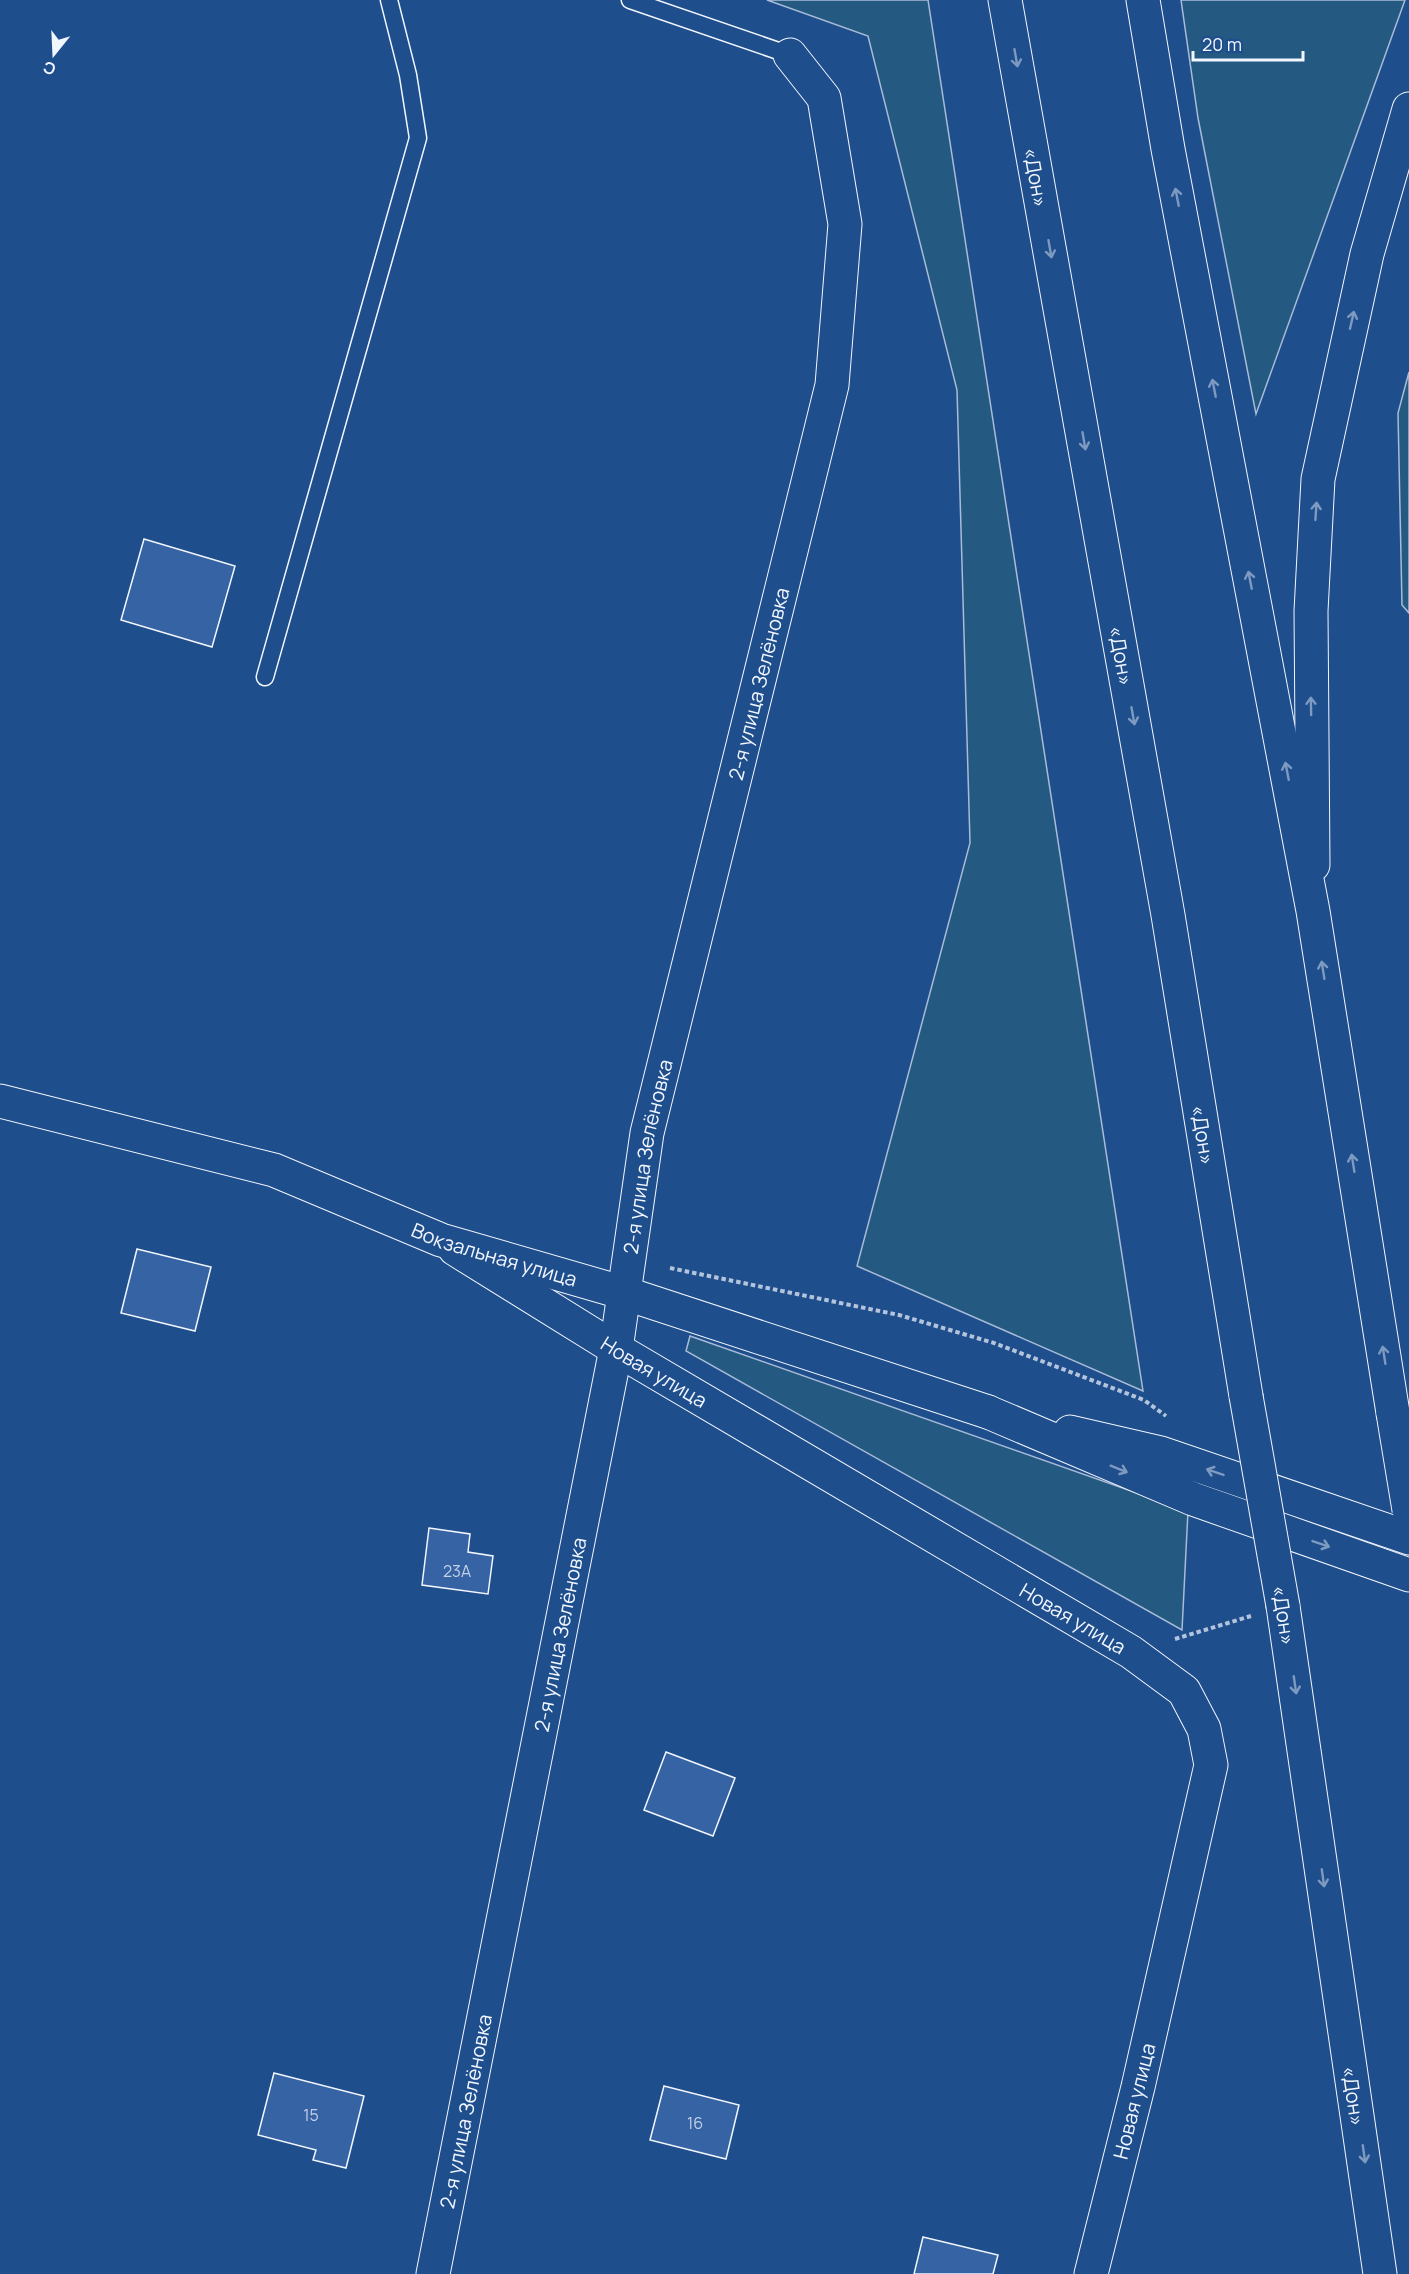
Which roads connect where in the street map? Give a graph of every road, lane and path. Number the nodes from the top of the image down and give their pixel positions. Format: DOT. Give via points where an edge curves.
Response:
graph roads {
  1 [pos="389,0"];
  2 [pos="630,0"];
  3 [pos="1005,0"];
  4 [pos="1143,0"];
  5 [pos="790,55"];
  6 [pos="1409,109"];
  7 [pos="265,677"];
  8 [pos="1313,911"];
  9 [pos="0,1101"];
  10 [pos="441,1240"];
  11 [pos="628,1260"];
  12 [pos="624,1293"];
  13 [pos="616,1349"];
  14 [pos="988,1412"];
  15 [pos="1168,1418"];
  16 [pos="1409,1510"];
  17 [pos="1409,1538"];
  18 [pos="1409,1575"];
  19 [pos="1283,1606"];
  20 [pos="1131,1652"];
  21 [pos="433,2274"];
  22 [pos="1091,2274"];
  23 [pos="1380,2274"];
  1 -- 7 [label="lane" via="408,75 418,138"];
  2 -- 5 [label="lane"];
  3 -- 19 [label="main road, «Дон», one-way, bridge" via="1166,903"];
  8 -- 4 [label="main road, one-way"];
  5 -- 11 [label="main road, 2-я улица Зелёновка" via="825,98 845,224 832,385 647,1133"];
  8 -- 6 [label="main road, one-way" via="1311,611 1318,479 1367,254"];
  16 -- 8 [label="main road, one-way, bridge"];
  9 -- 10 [label="main road, Вокзальная улица" via="274,1170"];
  10 -- 12 [label="main road, Вокзальная улица"];
  10 -- 13 [label="main road, Новая улица"];
  11 -- 12 [label="main road, 2-я улица Зелёновка"];
  11 -- 15 [label="path" via="899,1315 994,1343 1144,1400"];
  12 -- 13 [label="main road, 2-я улица Зелёновка"];
  12 -- 14 [label="main road, Вокзальная улица"];
  13 -- 20 [label="main road, Новая улица"];
  13 -- 21 [label="main road, 2-я улица Зелёновка"];
  17 -- 14 [label="main road, one-way" via="1161,1453"];
  14 -- 18 [label="main road, one-way" via="1193,1499"];
  19 -- 20 [label="path"];
  19 -- 23 [label="main road, «Дон», one-way"];
  20 -- 22 [label="main road, Новая улица" via="1184,1691 1204,1729 1211,1765"];
}
